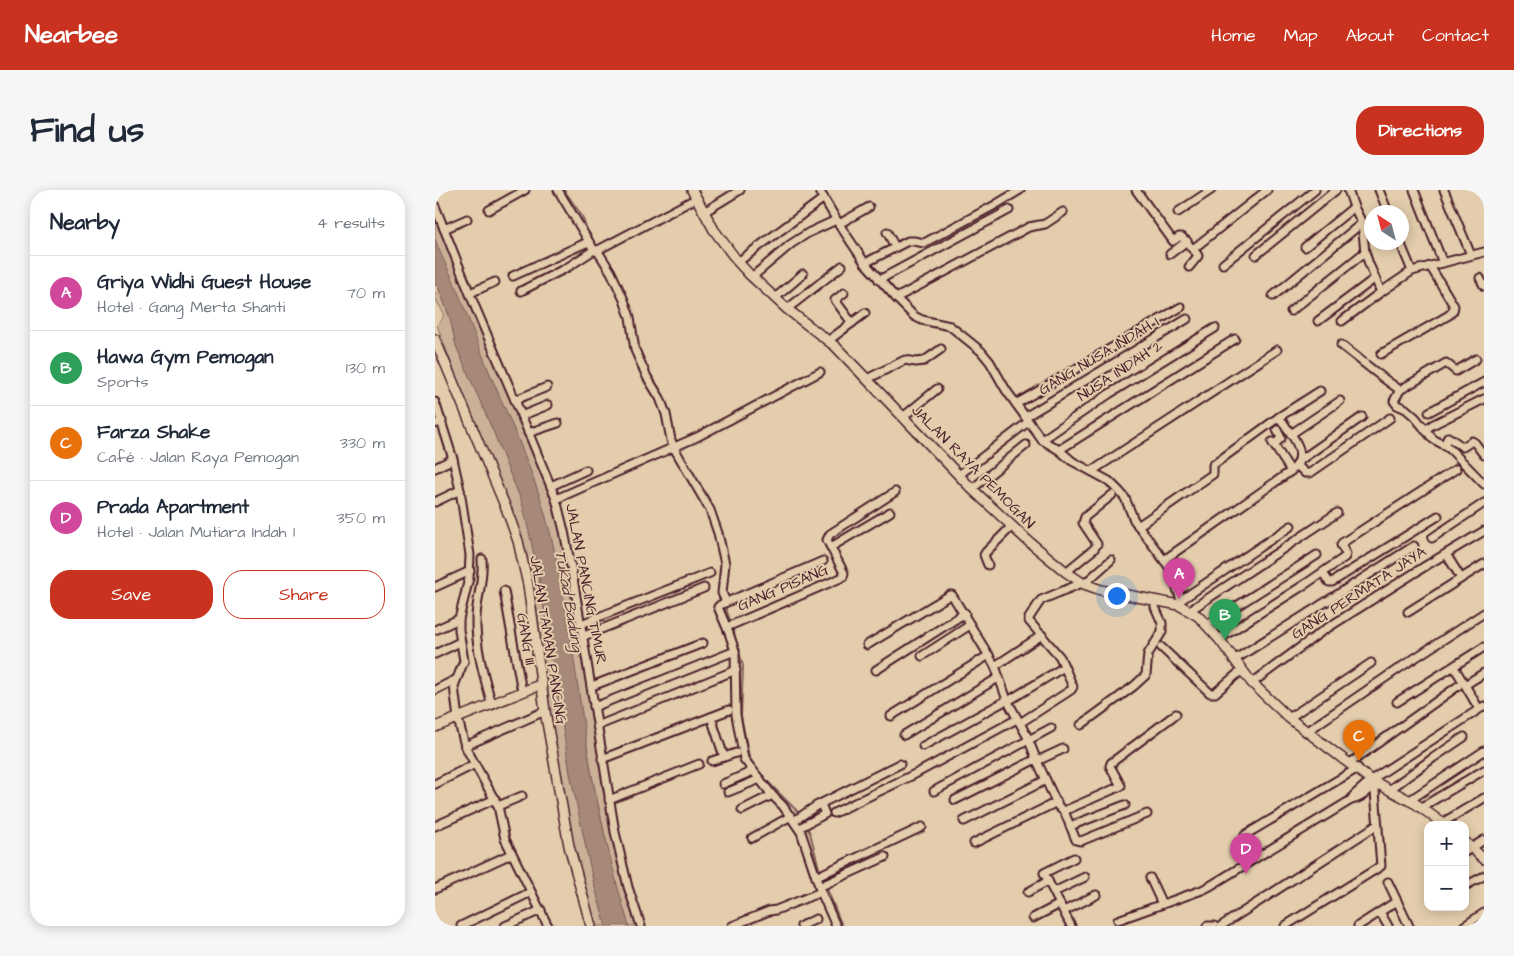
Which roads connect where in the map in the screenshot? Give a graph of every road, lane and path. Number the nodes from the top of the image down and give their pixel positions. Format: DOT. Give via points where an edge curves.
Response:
graph roads {
  1 [pos="525,190"];
  2 [pos="558,190"];
  3 [pos="740,190"];
  4 [pos="819,190"];
  5 [pos="1020,190"];
  6 [pos="1136,190"];
  7 [pos="1211,190"];
  8 [pos="1267,190"];
  9 [pos="1315,190"];
  10 [pos="1336,190"];
  11 [pos="1348,190"];
  12 [pos="1379,190"];
  13 [pos="1414,190"];
  14 [pos="1444,190"];
  15 [pos="695,194"];
  16 [pos="821,199"];
  17 [pos="1385,205"];
  18 [pos="435,206"];
  19 [pos="869,207"];
  20 [pos="1354,207"];
  21 [pos="489,210"];
  22 [pos="1009,210"];
  23 [pos="704,212"];
  24 [pos="1063,212"];
  25 [pos="1179,212"];
  26 [pos="467,219"];
  27 [pos="835,222"];
  28 [pos="1362,223"];
  29 [pos="444,229"];
  30 [pos="887,232"];
  31 [pos="1187,241"];
  32 [pos="588,242"];
  33 [pos="1305,247"];
  34 [pos="895,248"];
  35 [pos="1193,249"];
  36 [pos="596,250"];
  37 [pos="1403,250"];
  38 [pos="1365,252"];
  39 [pos="1484,252"];
  40 [pos="1170,254"];
  41 [pos="1256,255"];
  42 [pos="1471,255"];
  43 [pos="738,262"];
  44 [pos="865,263"];
  45 [pos="1443,263"];
  46 [pos="1223,264"];
  47 [pos="842,266"];
  48 [pos="1430,266"];
  49 [pos="1189,267"];
  50 [pos="1412,271"];
  51 [pos="803,274"];
  52 [pos="513,276"];
  53 [pos="752,277"];
  54 [pos="1480,278"];
  55 [pos="1374,279"];
  56 [pos="879,280"];
  57 [pos="495,282"];
  58 [pos="1484,286"];
  59 [pos="521,291"];
  60 [pos="1381,292"];
  61 [pos="470,293"];
  62 [pos="844,293"];
  63 [pos="1273,296"];
  64 [pos="775,298"];
  65 [pos="896,298"];
  66 [pos="1181,307"];
  67 [pos="787,309"];
  68 [pos="1291,311"];
  69 [pos="865,313"];
  70 [pos="1187,319"];
  71 [pos="1318,321"];
  72 [pos="1342,321"];
  73 [pos="852,323"];
  74 [pos="1215,328"];
  75 [pos="435,339"];
  76 [pos="1235,339"];
  77 [pos="828,342"];
  78 [pos="1341,345"];
  79 [pos="941,349"];
  80 [pos="1277,350"];
  81 [pos="1381,354"];
  82 [pos="1476,360"];
  83 [pos="820,372"];
  84 [pos="867,379"];
  85 [pos="1484,382"];
  86 [pos="547,387"];
  87 [pos="937,389"];
  88 [pos="1400,390"];
  89 [pos="1320,391"];
  90 [pos="1484,399"];
  91 [pos="515,400"];
  92 [pos="1341,401"];
  93 [pos="435,402"];
  94 [pos="1016,404"];
  95 [pos="548,405"];
  96 [pos="1429,412"];
  97 [pos="521,416"];
  98 [pos="903,417"];
  99 [pos="1279,417"];
  100 [pos="1362,417"];
  101 [pos="1390,418"];
  102 [pos="1026,422"];
  103 [pos="438,423"];
  104 [pos="558,424"];
  105 [pos="1277,430"];
  106 [pos="1425,430"];
  107 [pos="528,433"];
  108 [pos="1291,434"];
  109 [pos="1042,440"];
  110 [pos="1026,445"];
  111 [pos="1444,445"];
  112 [pos="672,448"];
  113 [pos="1059,450"];
  114 [pos="1484,455"];
  115 [pos="453,459"];
  116 [pos="1298,463"];
  117 [pos="435,468"];
  118 [pos="1456,469"];
  119 [pos="586,470"];
  120 [pos="1092,471"];
  121 [pos="1291,471"];
  122 [pos="959,475"];
  123 [pos="1484,484"];
  124 [pos="551,486"];
  125 [pos="972,489"];
  126 [pos="460,490"];
  127 [pos="895,492"];
  128 [pos="1113,495"];
  129 [pos="556,499"];
  130 [pos="435,502"];
  131 [pos="1484,503"];
  132 [pos="890,512"];
  133 [pos="1337,513"];
  134 [pos="1438,516"];
  135 [pos="1012,526"];
  136 [pos="1139,526"];
  137 [pos="1291,526"];
  138 [pos="1484,531"];
  139 [pos="1432,538"];
  140 [pos="1414,546"];
  141 [pos="831,547"];
  142 [pos="1445,554"];
  143 [pos="1317,555"];
  144 [pos="482,559"];
  145 [pos="1111,560"];
  146 [pos="1164,560"];
  147 [pos="823,561"];
  148 [pos="1484,564"];
  149 [pos="988,565"];
  150 [pos="470,571"];
  151 [pos="1066,572"];
  152 [pos="1323,572"];
  153 [pos="710,573"];
  154 [pos="1461,578"];
  155 [pos="1083,584"];
  156 [pos="435,587"];
  157 [pos="704,588"];
  158 [pos="504,591"];
  159 [pos="1155,600"];
  160 [pos="1180,602"];
  161 [pos="723,603"];
  162 [pos="1189,611"];
  163 [pos="1408,612"];
  164 [pos="1484,613"];
  165 [pos="965,614"];
  166 [pos="459,619"];
  167 [pos="581,624"];
  168 [pos="970,625"];
  169 [pos="1207,625"];
  170 [pos="730,626"];
  171 [pos="435,630"];
  172 [pos="583,636"];
  173 [pos="1042,636"];
  174 [pos="1219,639"];
  175 [pos="460,642"];
  176 [pos="703,643"];
  177 [pos="867,645"];
  178 [pos="1484,647"];
  179 [pos="1161,648"];
  180 [pos="735,651"];
  181 [pos="435,654"];
  182 [pos="989,655"];
  183 [pos="922,656"];
  184 [pos="1234,660"];
  185 [pos="1371,663"];
  186 [pos="995,666"];
  187 [pos="1454,666"];
  188 [pos="1064,667"];
  189 [pos="736,670"];
  190 [pos="876,670"];
  191 [pos="1242,670"];
  192 [pos="1484,673"];
  193 [pos="998,678"];
  194 [pos="455,680"];
  195 [pos="1252,683"];
  196 [pos="542,684"];
  197 [pos="592,686"];
  198 [pos="1461,686"];
  199 [pos="435,690"];
  200 [pos="522,692"];
  201 [pos="1008,700"];
  202 [pos="1397,702"];
  203 [pos="492,705"];
  204 [pos="594,707"];
  205 [pos="1481,708"];
  206 [pos="729,710"];
  207 [pos="545,712"];
  208 [pos="1177,714"];
  209 [pos="891,716"];
  210 [pos="711,717"];
  211 [pos="458,718"];
  212 [pos="1289,718"];
  213 [pos="1019,721"];
  214 [pos="1081,725"];
  215 [pos="597,726"];
  216 [pos="435,727"];
  217 [pos="1051,728"];
  218 [pos="1306,732"];
  219 [pos="904,735"];
  220 [pos="1464,737"];
  221 [pos="1029,740"];
  222 [pos="465,746"];
  223 [pos="923,746"];
  224 [pos="1063,749"];
  225 [pos="1484,751"];
  226 [pos="736,753"];
  227 [pos="724,757"];
  228 [pos="603,760"];
  229 [pos="1037,760"];
  230 [pos="712,761"];
  231 [pos="475,764"];
  232 [pos="699,764"];
  233 [pos="900,764"];
  234 [pos="1354,766"];
  235 [pos="1484,770"];
  236 [pos="753,771"];
  237 [pos="760,779"];
  238 [pos="1046,780"];
  239 [pos="1374,782"];
  240 [pos="435,784"];
  241 [pos="723,784"];
  242 [pos="1389,790"];
  243 [pos="934,791"];
  244 [pos="728,792"];
  245 [pos="772,795"];
  246 [pos="522,796"];
  247 [pos="1484,798"];
  248 [pos="609,800"];
  249 [pos="955,800"];
  250 [pos="1410,800"];
  251 [pos="1057,802"];
  252 [pos="496,803"];
  253 [pos="821,804"];
  254 [pos="1125,805"];
  255 [pos="1422,807"];
  256 [pos="742,810"];
  257 [pos="1064,811"];
  258 [pos="835,812"];
  259 [pos="1147,814"];
  260 [pos="796,818"];
  261 [pos="964,821"];
  262 [pos="1439,821"];
  263 [pos="1448,821"];
  264 [pos="1377,825"];
  265 [pos="435,826"];
  266 [pos="802,826"];
  267 [pos="1071,826"];
  268 [pos="922,827"];
  269 [pos="1245,835"];
  270 [pos="752,838"];
  271 [pos="1484,840"];
  272 [pos="974,843"];
  273 [pos="1469,846"];
  274 [pos="1469,848"];
  275 [pos="511,854"];
  276 [pos="885,857"];
  277 [pos="1074,858"];
  278 [pos="1484,859"];
  279 [pos="819,876"];
  280 [pos="1484,876"];
  281 [pos="1085,877"];
  282 [pos="1151,878"];
  283 [pos="1048,881"];
  284 [pos="1388,882"];
  285 [pos="1469,884"];
  286 [pos="822,887"];
  287 [pos="435,889"];
  288 [pos="531,892"];
  289 [pos="1028,892"];
  290 [pos="1054,892"];
  291 [pos="1096,896"];
  292 [pos="1397,901"];
  293 [pos="1060,904"];
  294 [pos="1162,904"];
  295 [pos="541,910"];
  296 [pos="1064,912"];
  297 [pos="1380,912"];
  298 [pos="1484,914"];
  299 [pos="1033,918"];
  300 [pos="816,919"];
  301 [pos="1117,920"];
  302 [pos="461,926"];
  303 [pos="505,926"];
  304 [pos="548,926"];
  305 [pos="591,926"];
  306 [pos="641,926"];
  307 [pos="732,926"];
  308 [pos="801,926"];
  309 [pos="836,926"];
  310 [pos="1071,926"];
  311 [pos="1207,926"];
  312 [pos="1214,926"];
  313 [pos="1221,926"];
  314 [pos="1285,926"];
  315 [pos="1358,926"];
  316 [pos="1389,926"];
  317 [pos="1409,926"];
  318 [pos="1464,926"];
  1 -- 21 [label="street"];
  2 -- 32 [label="street"];
  3 -- 23 [label="street"];
  4 -- 16 [label="street"];
  5 -- 34 [label="street" via="924,243 908,241"];
  6 -- 31 [label="street" via="1173,241 1179,237"];
  7 -- 25 [label="street"];
  8 -- 35 [label="street"];
  9 -- 46 [label="street"];
  10 -- 41 [label="street"];
  11 -- 20 [label="street"];
  12 -- 17 [label="street"];
  13 -- 45 [label="street"];
  14 -- 42 [label="street"];
  15 -- 23 [label="street, JALAN RAYA PEMOGAN"];
  15 -- 36 [label="street"];
  16 -- 27 [label="street"];
  16 -- 43 [label="street"];
  18 -- 29 [label="street, JALAN PANCING TIMUR"];
  19 -- 27 [label="street"];
  20 -- 28 [label="street"];
  20 -- 33 [label="street"];
  22 -- 56 [label="street"];
  23 -- 43 [label="street, JALAN RAYA PEMOGAN"];
  24 -- 65 [label="street"];
  26 -- 29 [label="street"];
  27 -- 44 [label="street"];
  27 -- 53 [label="street" via="791,244"];
  28 -- 38 [label="street"];
  28 -- 63 [label="street"];
  29 -- 61 [label="street, JALAN PANCING TIMUR"];
  30 -- 34 [label="street"];
  31 -- 35 [label="street"];
  31 -- 40 [label="street"];
  32 -- 36 [label="street"];
  32 -- 52 [label="street"];
  34 -- 44 [label="street"];
  35 -- 49 [label="street" via="1197,256"];
  36 -- 59 [label="street"];
  36 -- 112 [label="street" via="624,300 635,350 660,398"];
  37 -- 50 [label="street"];
  38 -- 55 [label="street"];
  38 -- 68 [label="street"];
  39 -- 42 [label="street"];
  42 -- 45 [label="street"];
  43 -- 53 [label="street, JALAN RAYA PEMOGAN"];
  44 -- 56 [label="street"];
  45 -- 48 [label="street"];
  47 -- 67 [label="street"];
  48 -- 50 [label="street"];
  48 -- 81 [label="street" via="1453,311"];
  50 -- 60 [label="street"];
  51 -- 64 [label="street"];
  53 -- 64 [label="street, JALAN RAYA PEMOGAN"];
  54 -- 58 [label="street"];
  55 -- 60 [label="street"];
  55 -- 71 [label="street"];
  56 -- 65 [label="street"];
  57 -- 61 [label="street"];
  60 -- 72 [label="street"];
  61 -- 91 [label="street, JALAN PANCING TIMUR"];
  62 -- 73 [label="street" via="835,300"];
  64 -- 67 [label="street, JALAN RAYA PEMOGAN"];
  65 -- 94 [label="street" via="914,316 950,326 981,351"];
  66 -- 94 [label="street"];
  67 -- 77 [label="street, JALAN RAYA PEMOGAN"];
  69 -- 73 [label="street"];
  70 -- 102 [label="street, GANG NUSA INDAH I"];
  73 -- 77 [label="street"];
  74 -- 109 [label="street, NUSA INDAH 2"];
  75 -- 196 [label="street, JALAN TAMAN PANCING" via="518,541 528,585"];
  76 -- 113 [label="street"];
  77 -- 84 [label="street, JALAN RAYA PEMOGAN"];
  78 -- 88 [label="street"];
  79 -- 84 [label="street" via="924,361 905,360"];
  80 -- 120 [label="street"];
  82 -- 88 [label="street" via="1456,371 1446,363"];
  83 -- 112 [label="street"];
  84 -- 98 [label="street, JALAN RAYA PEMOGAN"];
  85 -- 96 [label="street"];
  86 -- 91 [label="street"];
  87 -- 98 [label="street"];
  88 -- 106 [label="street" via="1395,402 1415,417"];
  89 -- 99 [label="street"];
  90 -- 106 [label="street"];
  91 -- 97 [label="street, JALAN PANCING TIMUR"];
  92 -- 108 [label="street"];
  93 -- 103 [label="street"];
  94 -- 102 [label="street"];
  95 -- 97 [label="street"];
  97 -- 107 [label="street, JALAN PANCING TIMUR"];
  98 -- 122 [label="street, JALAN RAYA PEMOGAN"];
  99 -- 108 [label="street"];
  99 -- 136 [label="street" via="1213,465 1213,474"];
  100 -- 116 [label="street"];
  101 -- 116 [label="street" via="1310,472 1305,473"];
  102 -- 109 [label="street"];
  102 -- 122 [label="street, GANG NUSA INDAH I"];
  103 -- 115 [label="street"];
  104 -- 107 [label="street"];
  105 -- 121 [label="street" via="1281,438 1273,444"];
  106 -- 111 [label="street"];
  107 -- 124 [label="street, JALAN PANCING TIMUR"];
  108 -- 116 [label="street" via="1299,449"];
  109 -- 113 [label="street"];
  110 -- 125 [label="street"];
  111 -- 114 [label="street" via="1448,437 1463,447 1472,441"];
  111 -- 123 [label="street"];
  112 -- 129 [label="street"];
  112 -- 161 [label="street" via="710,510 718,533 725,564 721,593"];
  113 -- 120 [label="street"];
  115 -- 117 [label="street"];
  115 -- 126 [label="street"];
  116 -- 121 [label="street"];
  118 -- 152 [label="street" via="1348,538 1341,545 1345,557"];
  119 -- 124 [label="street"];
  120 -- 136 [label="street" via="1120,492"];
  121 -- 146 [label="street"];
  122 -- 125 [label="street, JALAN RAYA PEMOGAN"];
  124 -- 129 [label="street, JALAN PANCING TIMUR"];
  125 -- 135 [label="street, JALAN RAYA PEMOGAN"];
  126 -- 130 [label="street"];
  126 -- 150 [label="street"];
  127 -- 141 [label="street" via="829,534 827,540"];
  128 -- 151 [label="street" via="1085,517 1083,523 1097,544"];
  129 -- 167 [label="street, JALAN PANCING TIMUR"];
  131 -- 139 [label="street"];
  132 -- 141 [label="street"];
  133 -- 162 [label="street"];
  134 -- 152 [label="street" via="1332,582"];
  135 -- 149 [label="street" via="984,555"];
  135 -- 151 [label="street, JALAN RAYA PEMOGAN"];
  136 -- 146 [label="street"];
  137 -- 160 [label="street"];
  138 -- 142 [label="street, GANG PERMATA JAYA"];
  140 -- 184 [label="street"];
  141 -- 170 [label="street, GANG PISANG" via="843,576"];
  142 -- 154 [label="street"];
  142 -- 195 [label="street, GANG PERMATA JAYA" via="1321,632"];
  143 -- 169 [label="street"];
  144 -- 203 [label="street" via="477,635"];
  145 -- 155 [label="street"];
  146 -- 160 [label="street" via="1173,575"];
  147 -- 161 [label="street"];
  148 -- 154 [label="street"];
  150 -- 156 [label="street"];
  150 -- 166 [label="street"];
  151 -- 155 [label="street, JALAN RAYA PEMOGAN"];
  152 -- 174 [label="street"];
  153 -- 167 [label="street"];
  154 -- 163 [label="street"];
  155 -- 159 [label="street, JALAN RAYA PEMOGAN"];
  155 -- 173 [label="street" via="1041,600 1028,620"];
  157 -- 172 [label="street"];
  158 -- 200 [label="street, GANG III"];
  159 -- 160 [label="street, JALAN RAYA PEMOGAN"];
  159 -- 214 [label="street" via="1163,632 1148,654 1146,675"];
  160 -- 162 [label="street, JALAN RAYA PEMOGAN"];
  161 -- 170 [label="street" via="718,607"];
  162 -- 169 [label="street, JALAN RAYA PEMOGAN"];
  164 -- 218 [label="street"];
  165 -- 168 [label="street"];
  165 -- 177 [label="street" via="950,594"];
  165 -- 190 [label="street"];
  166 -- 171 [label="street"];
  166 -- 175 [label="street"];
  167 -- 172 [label="street, JALAN PANCING TIMUR"];
  168 -- 182 [label="street"];
  168 -- 183 [label="street"];
  169 -- 174 [label="street, JALAN RAYA PEMOGAN"];
  170 -- 180 [label="street"];
  172 -- 197 [label="street, JALAN PANCING TIMUR"];
  173 -- 186 [label="street"];
  173 -- 188 [label="street" via="1060,657"];
  174 -- 184 [label="street, JALAN RAYA PEMOGAN"];
  175 -- 181 [label="street"];
  175 -- 194 [label="street" via="464,661"];
  176 -- 197 [label="street"];
  178 -- 187 [label="street"];
  179 -- 191 [label="street" via="1210,693 1216,692"];
  180 -- 189 [label="street"];
  180 -- 204 [label="street"];
  182 -- 186 [label="street"];
  182 -- 209 [label="street"];
  184 -- 191 [label="street, JALAN RAYA PEMOGAN"];
  185 -- 212 [label="street"];
  186 -- 193 [label="street"];
  187 -- 198 [label="street"];
  187 -- 202 [label="street"];
  188 -- 201 [label="street"];
  188 -- 213 [label="street" via="1072,690"];
  189 -- 215 [label="street"];
  189 -- 236 [label="street" via="736,715 742,754"];
  191 -- 195 [label="street, JALAN RAYA PEMOGAN"];
  192 -- 198 [label="street"];
  193 -- 201 [label="street"];
  193 -- 219 [label="street"];
  194 -- 199 [label="street"];
  194 -- 211 [label="street"];
  195 -- 212 [label="street, JALAN RAYA PEMOGAN"];
  196 -- 200 [label="street"];
  196 -- 207 [label="street, JALAN TAMAN PANCING"];
  197 -- 204 [label="street, JALAN PANCING TIMUR"];
  198 -- 205 [label="street"];
  198 -- 234 [label="street"];
  200 -- 203 [label="street"];
  201 -- 213 [label="street"];
  201 -- 223 [label="street"];
  203 -- 211 [label="street"];
  204 -- 215 [label="street, JALAN PANCING TIMUR"];
  205 -- 239 [label="street"];
  206 -- 210 [label="street"];
  207 -- 222 [label="street"];
  207 -- 305 [label="street, JALAN TAMAN PANCING" via="569,846"];
  208 -- 257 [label="street" via="1111,763 1121,786"];
  210 -- 227 [label="street"];
  210 -- 228 [label="street"];
  211 -- 216 [label="street"];
  211 -- 222 [label="street"];
  212 -- 218 [label="street, JALAN RAYA PEMOGAN"];
  213 -- 221 [label="street"];
  213 -- 258 [label="street"];
  215 -- 228 [label="street, JALAN PANCING TIMUR"];
  217 -- 221 [label="street"];
  218 -- 234 [label="street, JALAN RAYA PEMOGAN"];
  220 -- 242 [label="street"];
  221 -- 229 [label="street"];
  221 -- 243 [label="street"];
  222 -- 231 [label="street"];
  224 -- 229 [label="street"];
  225 -- 250 [label="street"];
  226 -- 227 [label="street"];
  227 -- 230 [label="street"];
  228 -- 248 [label="street, JALAN PANCING TIMUR"];
  229 -- 238 [label="street"];
  229 -- 249 [label="street"];
  231 -- 240 [label="street"];
  231 -- 252 [label="street"];
  232 -- 248 [label="street"];
  233 -- 253 [label="street"];
  234 -- 239 [label="street, JALAN RAYA PEMOGAN"];
  234 -- 269 [label="street"];
  235 -- 255 [label="street"];
  236 -- 237 [label="street"];
  236 -- 241 [label="street"];
  237 -- 244 [label="street"];
  237 -- 245 [label="street"];
  238 -- 251 [label="street"];
  238 -- 261 [label="street"];
  239 -- 242 [label="street, JALAN RAYA PEMOGAN"];
  239 -- 264 [label="street"];
  239 -- 294 [label="street" via="1365,794 1210,886"];
  242 -- 250 [label="street, JALAN RAYA PEMOGAN"];
  245 -- 256 [label="street"];
  245 -- 260 [label="street"];
  246 -- 252 [label="street"];
  247 -- 263 [label="street"];
  248 -- 306 [label="street, JALAN PANCING TIMUR" via="628,887"];
  250 -- 255 [label="street, JALAN RAYA PEMOGAN"];
  251 -- 257 [label="street"];
  251 -- 272 [label="street"];
  252 -- 265 [label="street"];
  252 -- 275 [label="street"];
  253 -- 260 [label="street"];
  253 -- 266 [label="street" via="825,814"];
  254 -- 267 [label="street"];
  255 -- 262 [label="street, JALAN RAYA PEMOGAN"];
  257 -- 267 [label="street"];
  259 -- 267 [label="street" via="1081,841 1076,840"];
  260 -- 266 [label="street"];
  260 -- 270 [label="street"];
  264 -- 313 [label="street"];
  264 -- 314 [label="street" via="1381,866"];
  266 -- 279 [label="street"];
  268 -- 279 [label="street"];
  271 -- 273 [label="street"];
  274 -- 278 [label="street"];
  275 -- 287 [label="street"];
  275 -- 288 [label="street"];
  276 -- 286 [label="street"];
  277 -- 283 [label="street" via="1044,873"];
  279 -- 286 [label="street"];
  280 -- 285 [label="street"];
  281 -- 290 [label="street"];
  282 -- 294 [label="street"];
  283 -- 289 [label="street"];
  283 -- 290 [label="street"];
  284 -- 292 [label="street"];
  286 -- 307 [label="street" via="776,910"];
  286 -- 309 [label="street"];
  288 -- 295 [label="street"];
  288 -- 302 [label="street"];
  290 -- 293 [label="street"];
  291 -- 296 [label="street"];
  292 -- 297 [label="street"];
  292 -- 317 [label="street"];
  293 -- 296 [label="street"];
  293 -- 299 [label="street"];
  294 -- 301 [label="street"];
  295 -- 303 [label="street"];
  295 -- 304 [label="street"];
  296 -- 310 [label="street"];
  297 -- 315 [label="street"];
  297 -- 316 [label="street"];
  298 -- 318 [label="street"];
  300 -- 308 [label="street"];
  311 -- 312 [label="street"];
}
